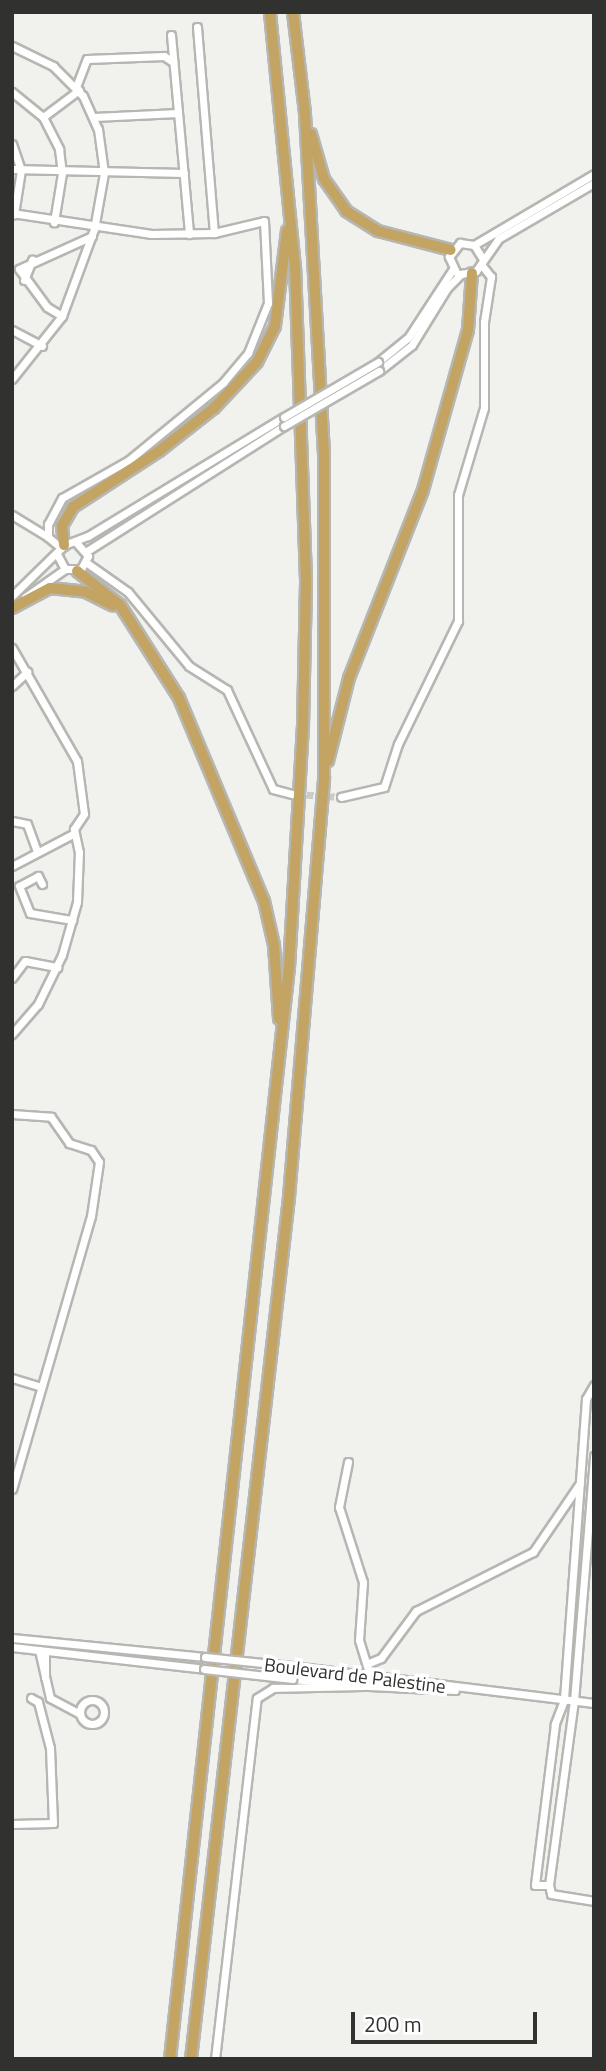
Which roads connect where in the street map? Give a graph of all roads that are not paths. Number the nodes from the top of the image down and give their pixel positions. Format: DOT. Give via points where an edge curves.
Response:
graph roads {
  1 [pos="270,12"];
  2 [pos="293,12"];
  3 [pos="197,27"];
  4 [pos="171,35"];
  5 [pos="12,46"];
  6 [pos="173,62"];
  7 [pos="77,89"];
  8 [pos="12,92"];
  9 [pos="178,113"];
  10 [pos="305,113"];
  11 [pos="43,117"];
  12 [pos="94,117"];
  13 [pos="12,144"];
  14 [pos="12,169"];
  15 [pos="21,170"];
  16 [pos="62,173"];
  17 [pos="104,173"];
  18 [pos="184,173"];
  19 [pos="594,174"];
  20 [pos="594,183"];
  21 [pos="13,214"];
  22 [pos="290,218"];
  23 [pos="54,222"];
  24 [pos="93,232"];
  25 [pos="214,233"];
  26 [pos="189,234"];
  27 [pos="474,245"];
  28 [pos="452,250"];
  29 [pos="481,261"];
  30 [pos="453,269"];
  31 [pos="467,274"];
  32 [pos="62,316"];
  33 [pos="12,330"];
  34 [pos="42,346"];
  35 [pos="12,379"];
  36 [pos="12,515"];
  37 [pos="48,537"];
  38 [pos="76,542"];
  39 [pos="61,550"];
  40 [pos="88,551"];
  41 [pos="87,563"];
  42 [pos="71,570"];
  43 [pos="12,596"];
  44 [pos="12,608"];
  45 [pos="133,622"];
  46 [pos="12,648"];
  47 [pos="27,672"];
  48 [pos="12,686"];
  49 [pos="324,776"];
  50 [pos="292,794"];
  51 [pos="341,797"];
  52 [pos="12,821"];
  53 [pos="73,834"];
  54 [pos="37,851"];
  55 [pos="12,866"];
  56 [pos="42,884"];
  57 [pos="72,920"];
  58 [pos="57,967"];
  59 [pos="12,978"];
  60 [pos="12,1034"];
  61 [pos="281,1045"];
  62 [pos="12,1114"];
  63 [pos="12,1378"];
  64 [pos="593,1386"];
  65 [pos="41,1387"];
  66 [pos="594,1456"];
  67 [pos="348,1462"];
  68 [pos="580,1483"];
  69 [pos="12,1489"];
  70 [pos="12,1638"];
  71 [pos="12,1647"];
  72 [pos="42,1650"];
  73 [pos="369,1663"];
  74 [pos="370,1675"];
  75 [pos="371,1686"];
  76 [pos="459,1689"];
  77 [pos="31,1698"];
  78 [pos="564,1700"];
  79 [pos="574,1701"];
  80 [pos="594,1703"];
  81 [pos="78,1713"];
  82 [pos="12,1824"];
  83 [pos="549,1885"];
  84 [pos="594,1901"];
  85 [pos="170,2059"];
  86 [pos="191,2059"];
  87 [pos="215,2059"];
  1 -- 22 [label="highway"];
  2 -- 10 [label="highway"];
  3 -- 25 [label="street"];
  4 -- 6 [label="street"];
  5 -- 7 [label="street" via="53,66"];
  6 -- 7 [label="street" via="164,56 87,59"];
  6 -- 9 [label="street"];
  7 -- 11 [label="street"];
  7 -- 12 [label="street"];
  8 -- 11 [label="street"];
  9 -- 12 [label="street"];
  9 -- 18 [label="street"];
  10 -- 28 [label="highway" via="324,179 346,211 378,232"];
  10 -- 49 [label="highway" via="324,454"];
  11 -- 16 [label="street" via="54,134"];
  12 -- 17 [label="street"];
  13 -- 15 [label="street"];
  14 -- 15 [label="street"];
  15 -- 16 [label="street"];
  15 -- 21 [label="street"];
  16 -- 17 [label="street"];
  16 -- 23 [label="street"];
  17 -- 18 [label="street"];
  17 -- 24 [label="street"];
  18 -- 26 [label="street"];
  19 -- 27 [label="street"];
  20 -- 29 [label="street" via="508,231"];
  21 -- 23 [label="street"];
  22 -- 39 [label="highway" via="281,298 257,362 214,408 159,451 73,507 62,526"];
  22 -- 61 [label="highway" via="306,580 298,822"];
  23 -- 24 [label="street"];
  24 -- 26 [label="street"];
  24 -- 32 [label="street"];
  24 -- 32 [label="street" via="32,260 24,280"];
  25 -- 26 [label="street"];
  25 -- 37 [label="street" via="264,221 268,303 248,353 224,382 129,460 62,498 49,518"];
  27 -- 28 [label="street" via="460,243"];
  27 -- 29 [label="street"];
  28 -- 30 [label="street"];
  29 -- 31 [label="street"];
  29 -- 51 [label="street" via="491,277 484,322 484,408 458,495 458,621 398,744 384,787"];
  30 -- 31 [label="street"];
  30 -- 38 [label="street, bridge" via="408,338 377,362"];
  31 -- 40 [label="street, bridge" via="443,293 412,345 379,371"];
  31 -- 49 [label="highway" via="468,330 423,490 349,678"];
  32 -- 34 [label="street"];
  33 -- 34 [label="street"];
  34 -- 35 [label="street"];
  36 -- 37 [label="street"];
  37 -- 39 [label="street"];
  38 -- 39 [label="street"];
  38 -- 40 [label="street"];
  39 -- 42 [label="street"];
  39 -- 43 [label="street"];
  40 -- 41 [label="street"];
  41 -- 42 [label="street"];
  41 -- 50 [label="street" via="128,592 190,666 227,690 272,789"];
  42 -- 44 [label="street"];
  42 -- 45 [label="highway"];
  44 -- 45 [label="highway" via="50,588 74,589 109,603"];
  45 -- 61 [label="highway" via="179,698 252,865 274,945"];
  46 -- 47 [label="street"];
  47 -- 48 [label="street"];
  47 -- 53 [label="street" via="83,776 84,814"];
  49 -- 86 [label="highway" via="289,1197"];
  52 -- 54 [label="street" via="27,824"];
  53 -- 54 [label="street"];
  53 -- 57 [label="street" via="79,874"];
  54 -- 55 [label="street"];
  56 -- 57 [label="street" via="38,876 19,886 30,912"];
  57 -- 58 [label="street"];
  58 -- 59 [label="street" via="25,961"];
  58 -- 60 [label="street" via="38,1004"];
  61 -- 85 [label="highway"];
  62 -- 65 [label="street" via="51,1117 69,1143 91,1150 99,1162 91,1216"];
  63 -- 65 [label="street"];
  64 -- 68 [label="street" via="586,1399"];
  65 -- 69 [label="street"];
  66 -- 79 [label="street"];
  67 -- 73 [label="street" via="339,1507 363,1582 359,1640"];
  68 -- 73 [label="street" via="533,1552 416,1611 381,1658"];
  68 -- 78 [label="street"];
  70 -- 74 [label="street, Boulevard de Palestine, bridge"];
  71 -- 72 [label="street, Boulevard de Palestine"];
  72 -- 75 [label="street, Boulevard de Palestine, bridge"];
  72 -- 81 [label="street" via="52,1701"];
  73 -- 74 [label="street"];
  74 -- 76 [label="street, Boulevard de Palestine"];
  75 -- 76 [label="street, Boulevard de Palestine"];
  75 -- 87 [label="street" via="273,1688 257,1698"];
  76 -- 78 [label="street"];
  77 -- 82 [label="street" via="38,1702 50,1748 53,1823"];
  78 -- 79 [label="street"];
  78 -- 83 [label="street" via="555,1724 535,1885"];
  79 -- 80 [label="street"];
  79 -- 83 [label="street"];
  83 -- 84 [label="street" via="551,1894"];
}
